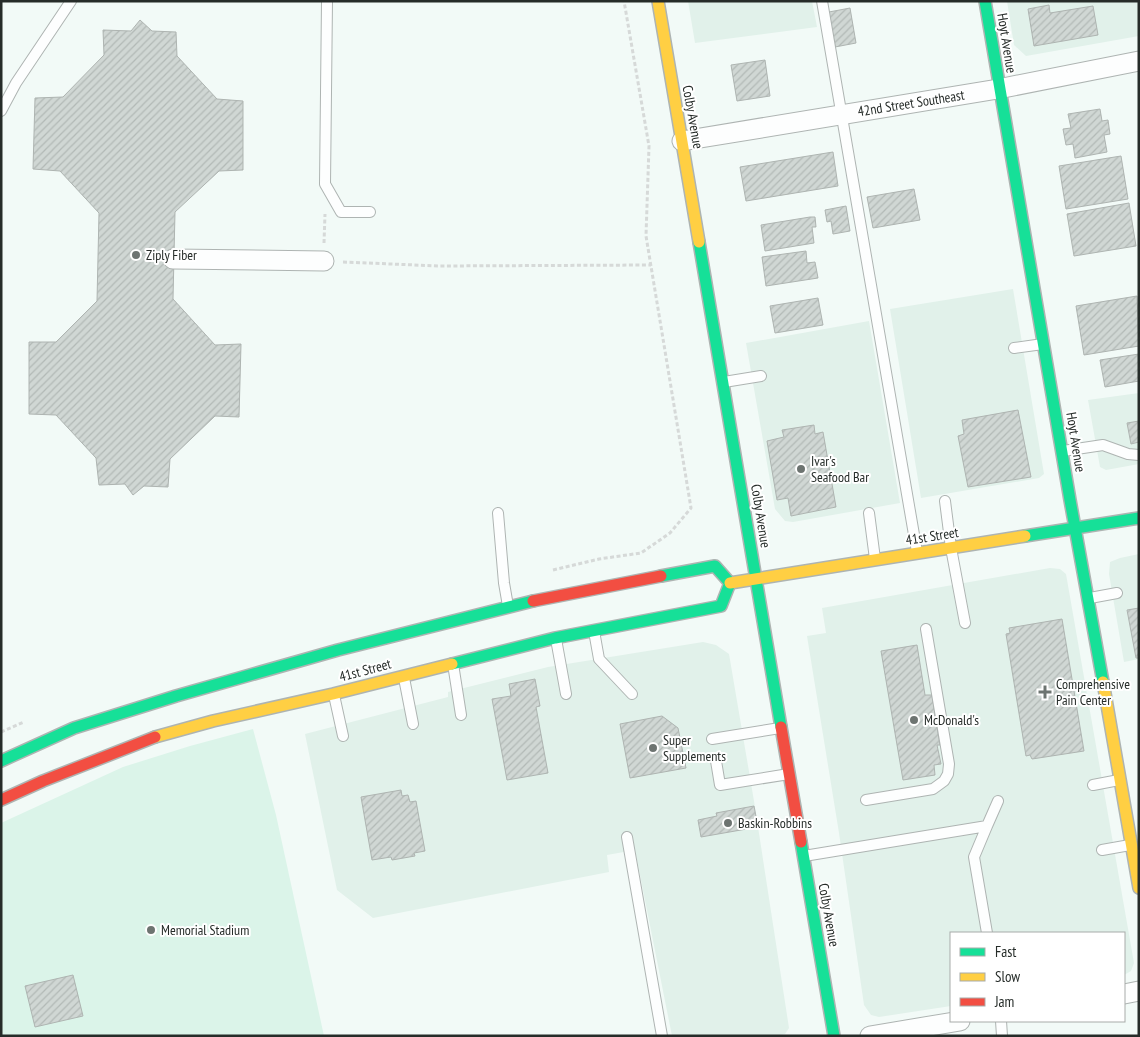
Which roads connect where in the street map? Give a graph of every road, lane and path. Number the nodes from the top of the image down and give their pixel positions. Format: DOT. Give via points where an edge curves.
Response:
graph roads {
  1 [pos="71,1"];
  2 [pos="327,1"];
  3 [pos="624,1"];
  4 [pos="658,1"];
  5 [pos="822,1"];
  6 [pos="985,1"];
  7 [pos="1139,61"];
  8 [pos="998,89"];
  9 [pos="1,111"];
  10 [pos="841,115"];
  11 [pos="682,141"];
  12 [pos="325,184"];
  13 [pos="370,212"];
  14 [pos="174,259"];
  15 [pos="324,261"];
  16 [pos="651,265"];
  17 [pos="1044,343"];
  18 [pos="1014,348"];
  19 [pos="761,376"];
  20 [pos="723,382"];
  21 [pos="1063,451"];
  22 [pos="1139,455"];
  23 [pos="945,501"];
  24 [pos="691,508"];
  25 [pos="498,513"];
  26 [pos="869,513"];
  27 [pos="1139,518"];
  28 [pos="1074,528"];
  29 [pos="951,548"];
  30 [pos="917,553"];
  31 [pos="875,560"];
  32 [pos="756,580"];
  33 [pos="730,583"];
  34 [pos="1117,593"];
  35 [pos="1088,598"];
  36 [pos="508,607"];
  37 [pos="965,623"];
  38 [pos="926,629"];
  39 [pos="594,630"];
  40 [pos="556,638"];
  41 [pos="452,663"];
  42 [pos="403,676"];
  43 [pos="333,694"];
  44 [pos="566,694"];
  45 [pos="632,694"];
  46 [pos="462,715"];
  47 [pos="413,724"];
  48 [pos="782,728"];
  49 [pos="343,736"];
  50 [pos="712,739"];
  51 [pos="1,761"];
  52 [pos="716,761"];
  53 [pos="790,774"];
  54 [pos="1120,780"];
  55 [pos="1093,785"];
  56 [pos="1,800"];
  57 [pos="866,800"];
  58 [pos="998,801"];
  59 [pos="987,826"];
  60 [pos="627,837"];
  61 [pos="1131,845"];
  62 [pos="1102,850"];
  63 [pos="804,856"];
  64 [pos="1139,888"];
  65 [pos="987,932"];
  66 [pos="1139,991"];
  67 [pos="1125,994"];
  68 [pos="954,1022"];
  69 [pos="1001,1022"];
  70 [pos="662,1036"];
  71 [pos="834,1036"];
  72 [pos="870,1036"];
  73 [pos="1002,1036"];
  1 -- 9 [label="lane"];
  2 -- 12 [label="lane"];
  3 -- 16 [label="path" via="649,146 646,236"];
  4 -- 11 [label="main road, Colby Avenue"];
  5 -- 10 [label="lane"];
  6 -- 8 [label="main road, Hoyt Avenue"];
  7 -- 8 [label="street, 42nd Street Southeast"];
  8 -- 10 [label="street, 42nd Street Southeast"];
  8 -- 17 [label="main road, Hoyt Avenue"];
  10 -- 11 [label="street, 42nd Street Southeast"];
  10 -- 30 [label="lane"];
  11 -- 20 [label="main road, Colby Avenue"];
  12 -- 13 [label="lane" via="342,212"];
  12 -- 15 [label="path"];
  14 -- 15 [label="street"];
  15 -- 16 [label="path" via="439,266"];
  16 -- 24 [label="path"];
  17 -- 18 [label="lane"];
  17 -- 21 [label="main road, Hoyt Avenue"];
  19 -- 20 [label="lane"];
  20 -- 32 [label="main road, Colby Avenue"];
  21 -- 22 [label="lane" via="1103,445"];
  21 -- 28 [label="main road, Hoyt Avenue"];
  23 -- 29 [label="lane"];
  25 -- 36 [label="lane"];
  26 -- 31 [label="lane"];
  27 -- 28 [label="main road, 41st Street"];
  28 -- 29 [label="main road, 41st Street"];
  28 -- 35 [label="main road, Hoyt Avenue"];
  29 -- 30 [label="main road, 41st Street"];
  29 -- 37 [label="lane"];
  30 -- 31 [label="main road, 41st Street"];
  31 -- 32 [label="main road, 41st Street"];
  32 -- 33 [label="main road, 41st Street"];
  32 -- 48 [label="main road, Colby Avenue"];
  33 -- 36 [label="main road, 41st Street" via="715,566"];
  33 -- 39 [label="main road, 41st Street" via="721,606"];
  34 -- 35 [label="lane"];
  35 -- 54 [label="main road, Hoyt Avenue"];
  36 -- 51 [label="main road, 41st Street" via="176,696 74,728"];
  38 -- 57 [label="lane" via="948,774 933,789"];
  39 -- 40 [label="main road, 41st Street"];
  39 -- 45 [label="lane" via="599,659"];
  40 -- 41 [label="main road, 41st Street"];
  40 -- 44 [label="lane"];
  41 -- 42 [label="main road, 41st Street"];
  41 -- 46 [label="lane"];
  42 -- 43 [label="main road, 41st Street"];
  42 -- 47 [label="lane"];
  43 -- 49 [label="lane"];
  43 -- 56 [label="main road, 41st Street" via="150,738"];
  48 -- 50 [label="lane"];
  48 -- 53 [label="main road, Colby Avenue"];
  52 -- 53 [label="lane" via="720,785"];
  53 -- 63 [label="main road, Colby Avenue"];
  54 -- 55 [label="lane"];
  54 -- 61 [label="main road, Hoyt Avenue"];
  58 -- 59 [label="lane"];
  59 -- 63 [label="lane"];
  59 -- 65 [label="lane" via="974,858"];
  60 -- 70 [label="lane"];
  61 -- 62 [label="lane"];
  61 -- 64 [label="main road, Hoyt Avenue"];
  63 -- 71 [label="main road, Colby Avenue"];
  66 -- 67 [label="street"];
  68 -- 72 [label="street"];
  69 -- 73 [label="lane"];
}
